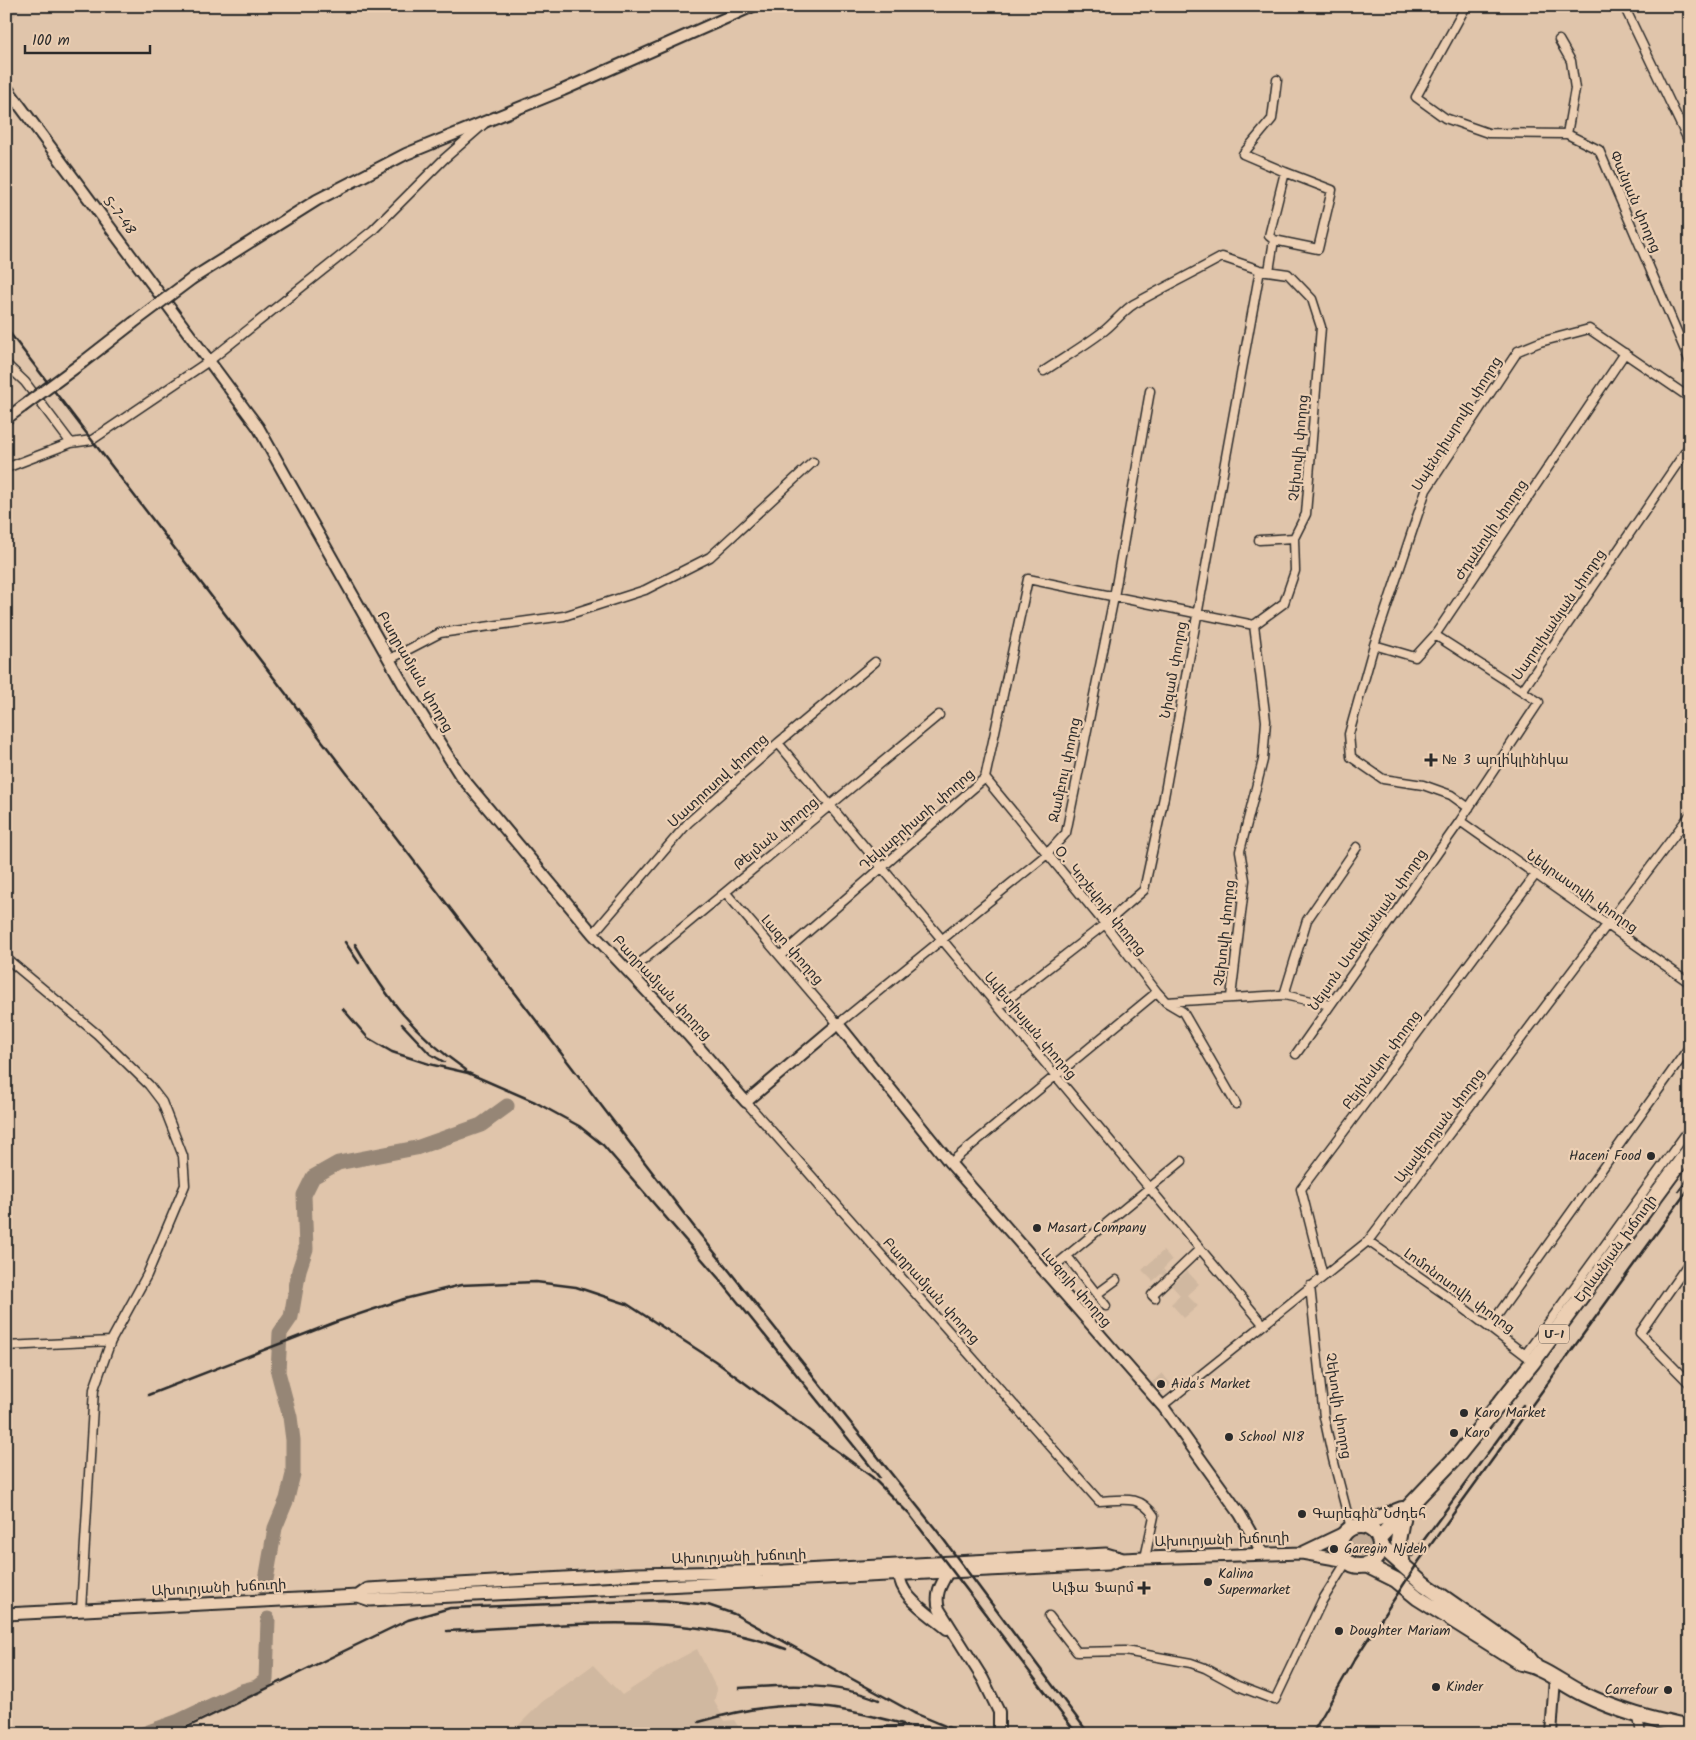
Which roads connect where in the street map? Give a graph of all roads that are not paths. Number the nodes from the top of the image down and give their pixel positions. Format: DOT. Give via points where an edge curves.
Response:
graph roads {
  1 [pos="753,6"];
  2 [pos="1466,6"];
  3 [pos="1624,6"];
  4 [pos="1559,40"];
  5 [pos="1277,80"];
  6 [pos="6,87"];
  7 [pos="491,118"];
  8 [pos="1567,134"];
  9 [pos="1690,144"];
  10 [pos="1285,172"];
  11 [pos="1274,240"];
  12 [pos="1264,271"];
  13 [pos="1625,353"];
  14 [pos="209,361"];
  15 [pos="1690,362"];
  16 [pos="6,364"];
  17 [pos="1044,371"];
  18 [pos="1150,390"];
  19 [pos="1690,398"];
  20 [pos="6,419"];
  21 [pos="71,443"];
  22 [pos="1690,445"];
  23 [pos="812,462"];
  24 [pos="6,468"];
  25 [pos="1294,538"];
  26 [pos="1259,540"];
  27 [pos="1114,597"];
  28 [pos="1197,614"];
  29 [pos="1254,625"];
  30 [pos="1435,635"];
  31 [pos="1374,646"];
  32 [pos="390,659"];
  33 [pos="875,662"];
  34 [pos="1522,691"];
  35 [pos="939,715"];
  36 [pos="778,743"];
  37 [pos="985,778"];
  38 [pos="830,805"];
  39 [pos="1468,808"];
  40 [pos="1690,815"];
  41 [pos="1460,821"];
  42 [pos="1357,848"];
  43 [pos="1046,855"];
  44 [pos="882,867"];
  45 [pos="1536,874"];
  46 [pos="726,893"];
  47 [pos="1105,924"];
  48 [pos="1608,925"];
  49 [pos="593,934"];
  50 [pos="942,940"];
  51 [pos="780,956"];
  52 [pos="6,958"];
  53 [pos="629,972"];
  54 [pos="1690,983"];
  55 [pos="1157,992"];
  56 [pos="1284,995"];
  57 [pos="1231,997"];
  58 [pos="1166,1002"];
  59 [pos="1330,1005"];
  60 [pos="998,1007"];
  61 [pos="838,1024"];
  62 [pos="1690,1046"];
  63 [pos="1296,1054"];
  64 [pos="1056,1077"];
  65 [pos="746,1102"];
  66 [pos="1236,1104"];
  67 [pos="1690,1128"];
  68 [pos="1690,1149"];
  69 [pos="1182,1161"];
  70 [pos="950,1163"];
  71 [pos="1148,1187"];
  72 [pos="1368,1241"];
  73 [pos="1199,1250"];
  74 [pos="1067,1256"];
  75 [pos="1690,1261"];
  76 [pos="1046,1274"];
  77 [pos="1323,1276"];
  78 [pos="1116,1280"];
  79 [pos="1310,1286"];
  80 [pos="1097,1294"];
  81 [pos="1155,1298"];
  82 [pos="1106,1306"];
  83 [pos="1263,1324"];
  84 [pos="1489,1327"];
  85 [pos="111,1341"];
  86 [pos="6,1346"];
  87 [pos="1529,1358"];
  88 [pos="1690,1384"];
  89 [pos="1162,1406"];
  90 [pos="1405,1508"];
  91 [pos="1352,1528"];
  92 [pos="1379,1542"];
  93 [pos="1302,1553"];
  94 [pos="1263,1554"];
  95 [pos="1145,1558"];
  96 [pos="1123,1559"];
  97 [pos="1347,1561"];
  98 [pos="1366,1565"];
  99 [pos="1403,1565"];
  100 [pos="900,1570"];
  101 [pos="947,1574"];
  102 [pos="81,1610"];
  103 [pos="6,1614"];
  104 [pos="1049,1616"];
  105 [pos="952,1632"];
  106 [pos="1535,1666"];
  107 [pos="1556,1678"];
  108 [pos="1638,1717"];
  109 [pos="1690,1728"];
  110 [pos="999,1734"];
  111 [pos="1551,1734"];
  112 [pos="1641,1734"];
  1 -- 7 [label="street" via="563,90"];
  2 -- 8 [label="street, Փանյան փողոց" via="1416,96 1445,118 1488,133"];
  3 -- 9 [label="street"];
  4 -- 8 [label="street" via="1571,61 1575,89"];
  5 -- 10 [label="street" via="1272,119 1244,154"];
  6 -- 14 [label="street, Տ-7-48 / Տ-7-48"];
  7 -- 14 [label="street" via="444,159 372,231"];
  7 -- 20 [label="street, bridge" via="406,154 317,200 193,278"];
  8 -- 15 [label="street, Փանյան փողոց" via="1599,150"];
  10 -- 11 [label="street, Նիզամ փողոց" via="1269,236"];
  10 -- 11 [label="street" via="1332,190 1318,248"];
  11 -- 12 [label="street, Նիզամ փողոց"];
  12 -- 17 [label="street, Չեխովի փողոց" via="1222,257 1156,290 1105,330"];
  12 -- 25 [label="street, Չեխովի փողոց" via="1288,274 1312,299 1321,327 1306,514"];
  12 -- 28 [label="street, Նիզամ փողոց"];
  13 -- 19 [label="street, Սպենդիարովի փողոց"];
  13 -- 30 [label="street, Ժդանովի փողոց"];
  13 -- 31 [label="street, Սպենդիարովի փողոց" via="1589,329 1518,351 1426,490"];
  14 -- 21 [label="street" via="92,440"];
  14 -- 32 [label="street, Բաղրամյան փողոց" via="258,427"];
  16 -- 21 [label="street" via="25,382"];
  18 -- 27 [label="street, Ջամբուլ փողոց"];
  21 -- 24 [label="street"];
  22 -- 34 [label="street, Սարուխանյան փողոց"];
  23 -- 32 [label="street" via="710,557 645,590 564,616 440,633"];
  25 -- 26 [label="street"];
  25 -- 29 [label="street, Չեխովի փողոց" via="1295,571 1284,603"];
  27 -- 28 [label="street"];
  27 -- 37 [label="street, Դեկաբրիստի փողոց" via="1028,579"];
  27 -- 43 [label="street, Ջամբուլ փողոց" via="1066,833"];
  28 -- 29 [label="street"];
  28 -- 47 [label="street, Նիզամ փողոց" via="1144,890"];
  29 -- 57 [label="street, Չեխովի փողոց" via="1266,721 1262,760 1240,851 1245,880"];
  30 -- 31 [label="street, Ժդանովի փողոց" via="1415,657"];
  30 -- 34 [label="street"];
  31 -- 39 [label="street, Սպենդիարովի փողոց" via="1349,734 1351,757 1383,779 1423,785 1451,795"];
  32 -- 49 [label="street, Բաղրամյան փողոց" via="460,775"];
  33 -- 36 [label="street, Մատրոսով փողոց"];
  34 -- 39 [label="street, Սարուխանյան փողոց" via="1538,702"];
  35 -- 38 [label="street, Թելման փողոց"];
  36 -- 38 [label="street, Ավետիսյան փողոց"];
  36 -- 49 [label="street, Մատրոսով փողոց" via="688,823"];
  37 -- 43 [label="street, Օ․ Կոշեվոյի փողոց"];
  37 -- 44 [label="street, Դեկաբրիստի փողոց"];
  38 -- 44 [label="street, Ավետիսյան փողոց"];
  38 -- 46 [label="street, Թելման փողոց"];
  39 -- 41 [label="street, Սարուխանյան փողոց"];
  40 -- 48 [label="street, Ալավերդյան փողոց"];
  41 -- 45 [label="street, Նեկրասովի փողոց"];
  41 -- 59 [label="street, Նելսոն Ստեփանյան փողոց"];
  42 -- 56 [label="street" via="1308,920"];
  43 -- 47 [label="street, Օ․ Կոշեվոյի փողոց"];
  43 -- 50 [label="street, Ջամբուլ փողոց"];
  44 -- 50 [label="street, Ավետիսյան փողոց"];
  44 -- 51 [label="street, Դեկաբրիստի փողոց"];
  45 -- 48 [label="street, Նեկրասովի փողոց"];
  45 -- 77 [label="street, Բելինսկու փողոց" via="1301,1189"];
  46 -- 51 [label="street, Լազո փողոց"];
  46 -- 53 [label="street, Թելման փողոց"];
  47 -- 55 [label="street, Օ․ Կոշեվոյի փողոց"];
  47 -- 60 [label="street, Նիզամ փողոց"];
  48 -- 54 [label="street, Նեկրասովի փողոց"];
  48 -- 72 [label="street, Ալավերդյան փողոց"];
  49 -- 53 [label="street, Բաղրամյան փողոց"];
  50 -- 60 [label="street, Ավետիսյան փողոց"];
  50 -- 61 [label="street, Ջամբուլ փողոց"];
  51 -- 61 [label="street, Լազո փողոց"];
  52 -- 85 [label="street" via="97,1034 149,1085 162,1102 183,1156 185,1185 148,1275"];
  53 -- 65 [label="street, Բաղրամյան փողոց"];
  55 -- 58 [label="street, Օ․ Կոշեվոյի փողոց"];
  55 -- 64 [label="street"];
  56 -- 57 [label="street"];
  56 -- 59 [label="street"];
  57 -- 58 [label="street"];
  58 -- 66 [label="street" via="1183,1012"];
  59 -- 63 [label="street, Նելսոն Ստեփանյան փողոց"];
  60 -- 64 [label="street, Ավետիսյան փողոց"];
  61 -- 65 [label="street, Ջամբուլ փողոց"];
  61 -- 70 [label="street, Լազոյի փողոց"];
  62 -- 84 [label="street"];
  64 -- 70 [label="street"];
  64 -- 71 [label="street, Ավետիսյան փողոց"];
  65 -- 95 [label="street, Բաղրամյան փողոց" via="1099,1501 1139,1500 1148,1506 1154,1516"];
  67 -- 87 [label="street"];
  68 -- 87 [label="highway, Երևանյան խճուղի / Մ-1"];
  69 -- 71 [label="street"];
  70 -- 76 [label="street, Լազոյի փողոց"];
  71 -- 73 [label="street, Ավետիսյան փողոց"];
  71 -- 74 [label="street"];
  72 -- 77 [label="street, Ալավերդյան փողոց"];
  72 -- 84 [label="street, Լոմոնոսովի փողոց"];
  73 -- 81 [label="street" via="1152,1294"];
  73 -- 83 [label="street, Ավետիսյան փողոց"];
  74 -- 76 [label="street"];
  74 -- 80 [label="street"];
  75 -- 88 [label="street" via="1640,1333"];
  76 -- 89 [label="street, Լազոյի փողոց"];
  77 -- 79 [label="street, Ալավերդյան փողոց"];
  78 -- 80 [label="street"];
  79 -- 83 [label="street, Ալավերդյան փողոց"];
  79 -- 91 [label="street, Չեխովի փողոց" via="1324,1417"];
  80 -- 82 [label="street"];
  83 -- 89 [label="street, Ալավերդյան փողոց"];
  84 -- 87 [label="street, Լոմոնոսովի փողոց"];
  85 -- 86 [label="street"];
  85 -- 102 [label="street" via="94,1389"];
  87 -- 90 [label="highway, Երևանյան խճուղի / Մ-1" via="1459,1454"];
  89 -- 94 [label="street, Լազոյի փողոց" via="1240,1514"];
  90 -- 91 [label="highway, Երևանյան խճուղի / Մ-1"];
  90 -- 92 [label="highway, Երևանյան խճուղի / Մ-1"];
  90 -- 99 [label="highway" via="1398,1540"];
  91 -- 92 [label="highway" via="1370,1528"];
  91 -- 93 [label="main road, Ախուրյանի խճուղի"];
  91 -- 97 [label="highway" via="1342,1537 1341,1550"];
  92 -- 98 [label="highway" via="1376,1557"];
  92 -- 99 [label="highway"];
  93 -- 94 [label="main road, Ախուրյանի խճուղի"];
  93 -- 97 [label="main road"];
  94 -- 95 [label="main road, Ախուրյանի խճուղի"];
  95 -- 96 [label="main road, Ախուրյանի խճուղի"];
  96 -- 100 [label="main road, Ախուրյանի խճուղի" via="1106,1554"];
  96 -- 101 [label="main road, Ախուրյանի խճուղի" via="1107,1564"];
  97 -- 98 [label="highway"];
  97 -- 104 [label="street" via="1322,1601 1275,1700 1191,1663 1125,1651 1077,1652"];
  98 -- 106 [label="highway" via="1396,1580 1418,1598 1521,1663"];
  99 -- 106 [label="highway" via="1424,1584 1527,1656"];
  100 -- 101 [label="main road, Ախուրյանի խճուղի"];
  100 -- 102 [label="main road, Ախուրյանի խճուղի" via="370,1600 358,1596"];
  100 -- 105 [label="street" via="901,1586 907,1595"];
  101 -- 105 [label="street" via="939,1587 937,1600"];
  102 -- 103 [label="main road, Ախուրյանի խճուղի"];
  105 -- 110 [label="street" via="983,1679 999,1712"];
  106 -- 107 [label="highway"];
  107 -- 108 [label="highway" via="1582,1694"];
  107 -- 111 [label="street"];
  108 -- 109 [label="highway"];
  108 -- 112 [label="street"];
}
